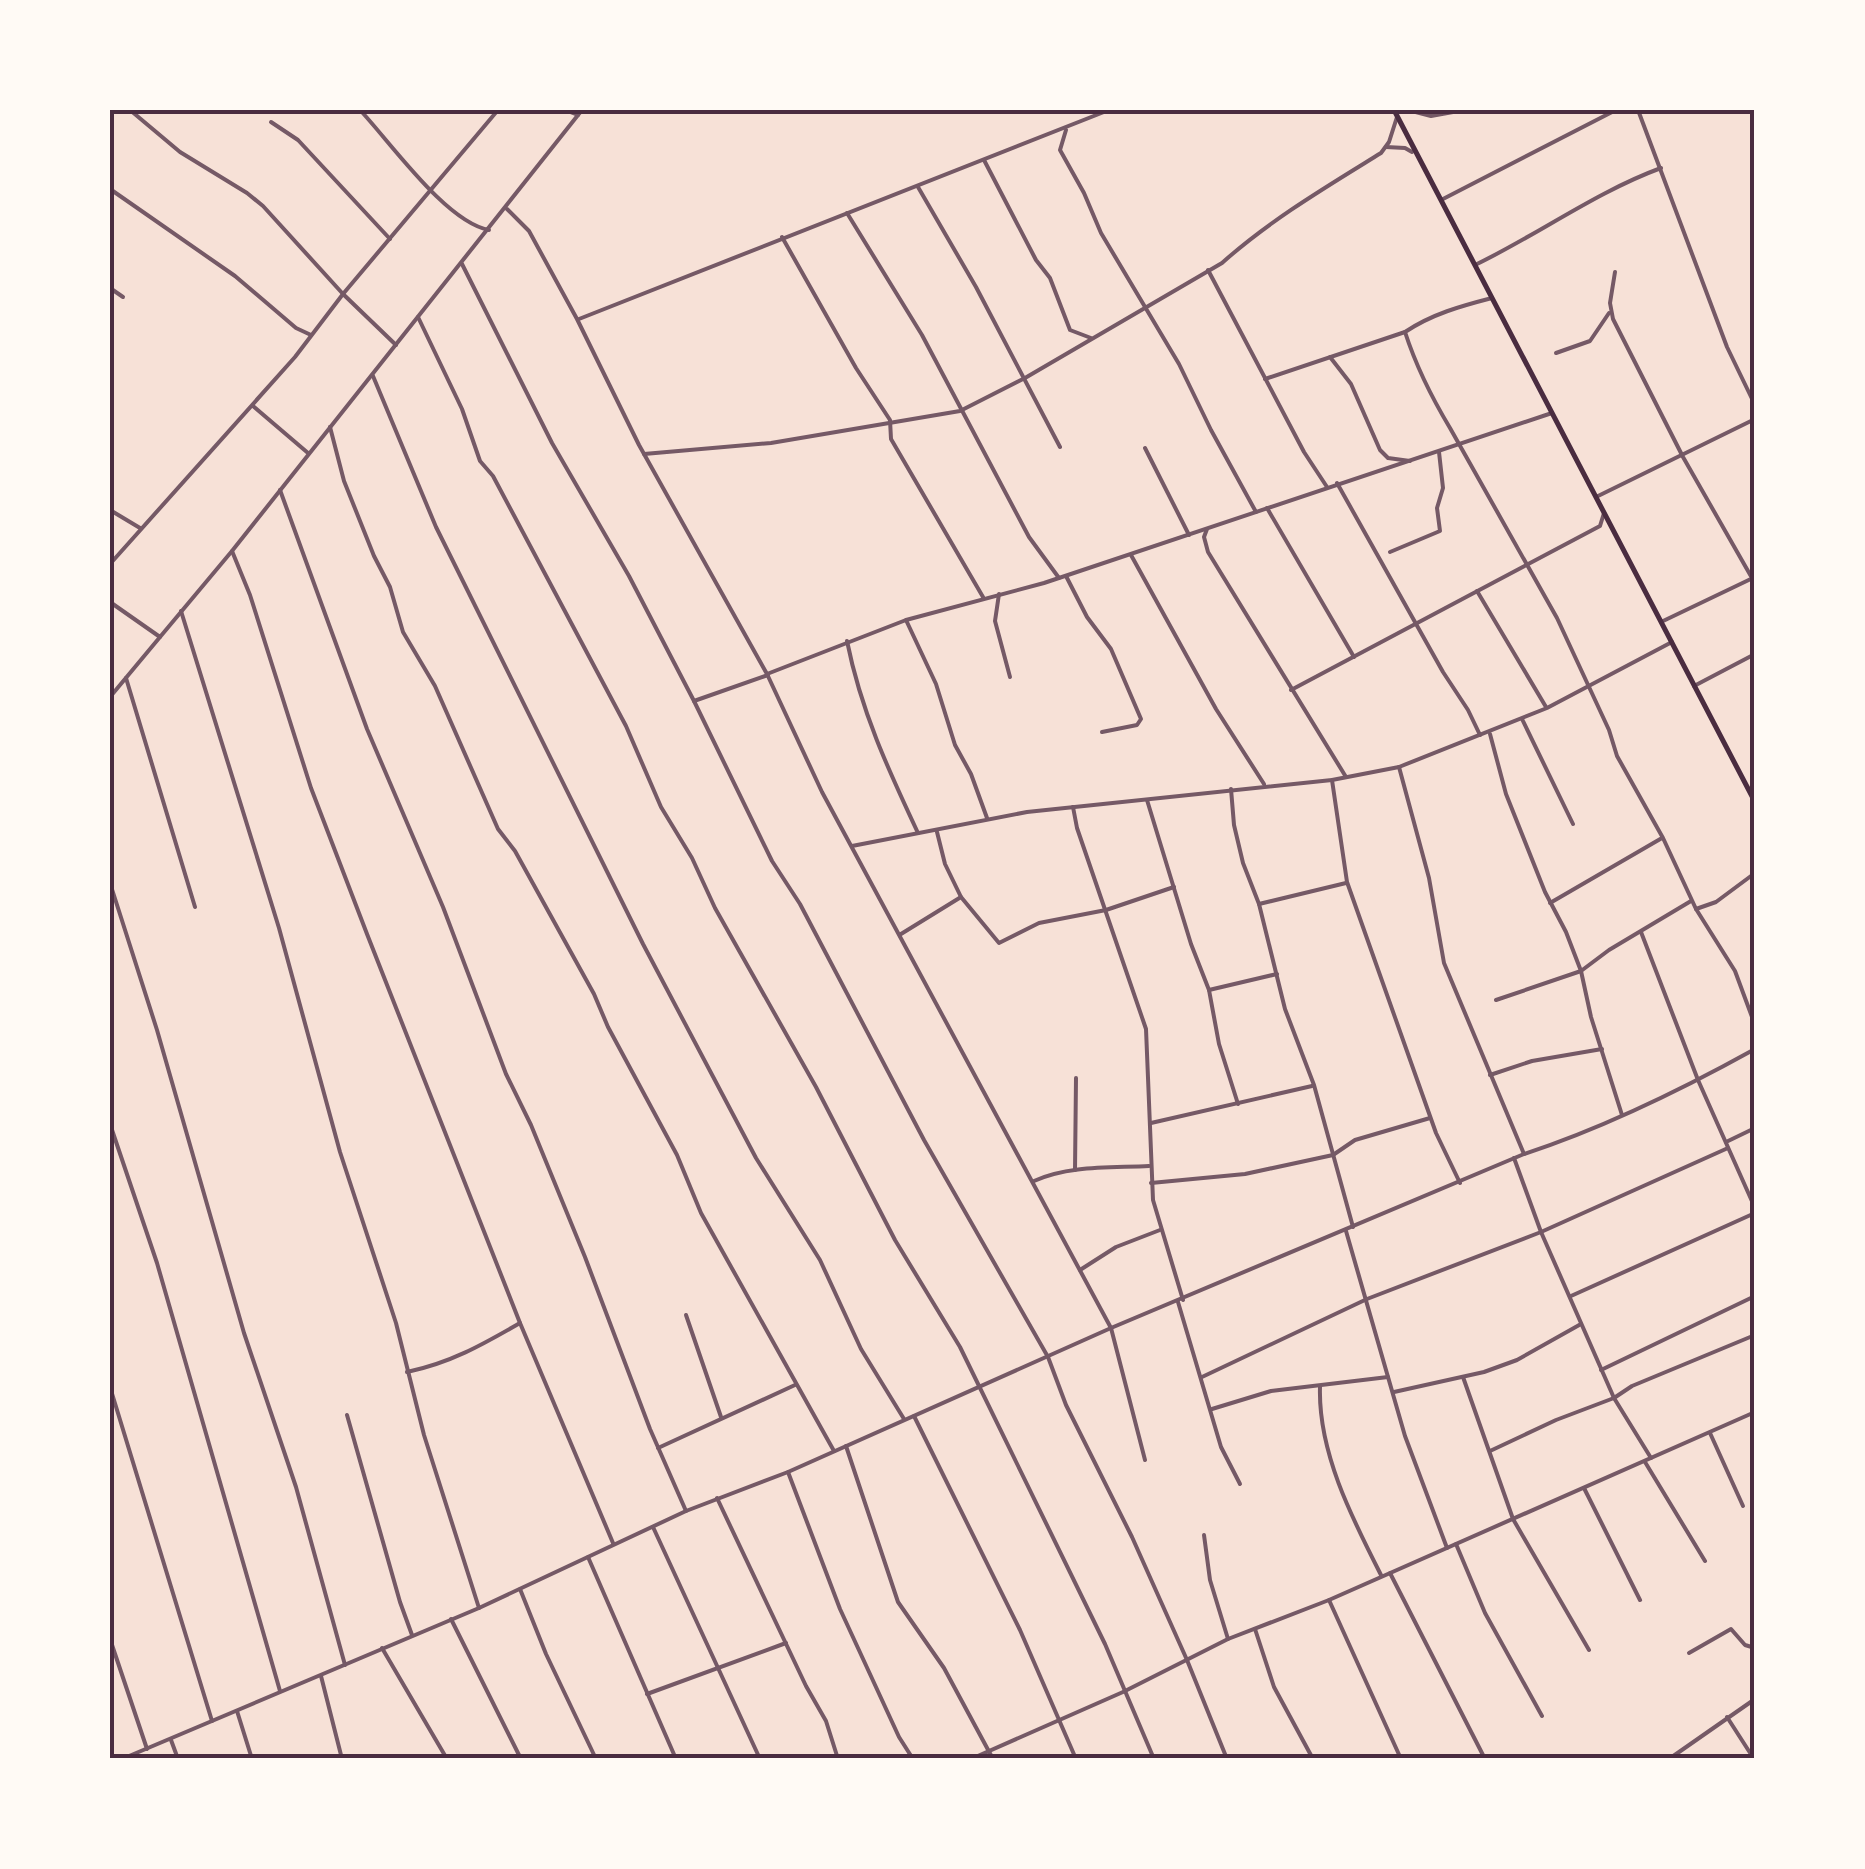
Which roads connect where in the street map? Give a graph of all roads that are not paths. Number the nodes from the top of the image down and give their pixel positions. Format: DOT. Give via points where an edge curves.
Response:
graph roads {
  1 [pos="130,110"];
  2 [pos="360,110"];
  3 [pos="498,110"];
  4 [pos="564,110"];
  5 [pos="1109,110"];
  6 [pos="1408,110"];
  7 [pos="1464,110"];
  8 [pos="1616,110"];
  9 [pos="1638,110"];
  10 [pos="580,113"];
  11 [pos="1396,113"];
  12 [pos="271,122"];
  13 [pos="1066,130"];
  14 [pos="1386,147"];
  15 [pos="1412,152"];
  16 [pos="984,160"];
  17 [pos="1661,168"];
  18 [pos="918,187"];
  19 [pos="110,189"];
  20 [pos="433,191"];
  21 [pos="1441,200"];
  22 [pos="507,208"];
  23 [pos="847,213"];
  24 [pos="489,230"];
  25 [pos="782,237"];
  26 [pos="390,239"];
  27 [pos="462,264"];
  28 [pos="1475,265"];
  29 [pos="1208,270"];
  30 [pos="1616,272"];
  31 [pos="110,288"];
  32 [pos="344,294"];
  33 [pos="124,297"];
  34 [pos="1492,298"];
  35 [pos="1144,306"];
  36 [pos="1610,311"];
  37 [pos="418,317"];
  38 [pos="577,319"];
  39 [pos="1405,332"];
  40 [pos="310,335"];
  41 [pos="1091,338"];
  42 [pos="396,345"];
  43 [pos="1556,352"];
  44 [pos="1330,357"];
  45 [pos="372,376"];
  46 [pos="1025,378"];
  47 [pos="1265,379"];
  48 [pos="1755,405"];
  49 [pos="253,406"];
  50 [pos="960,410"];
  51 [pos="1552,413"];
  52 [pos="1755,419"];
  53 [pos="890,420"];
  54 [pos="330,427"];
  55 [pos="1459,446"];
  56 [pos="1060,447"];
  57 [pos="1145,448"];
  58 [pos="1439,452"];
  59 [pos="308,453"];
  60 [pos="644,454"];
  61 [pos="1684,457"];
  62 [pos="1411,462"];
  63 [pos="1338,483"];
  64 [pos="1327,487"];
  65 [pos="280,490"];
  66 [pos="1596,497"];
  67 [pos="1268,508"];
  68 [pos="110,510"];
  69 [pos="1256,512"];
  70 [pos="1604,513"];
  71 [pos="140,528"];
  72 [pos="1207,529"];
  73 [pos="1189,535"];
  74 [pos="232,552"];
  75 [pos="1390,552"];
  76 [pos="1131,555"];
  77 [pos="110,564"];
  78 [pos="1527,564"];
  79 [pos="1062,577"];
  80 [pos="1753,578"];
  81 [pos="1477,591"];
  82 [pos="999,594"];
  83 [pos="983,598"];
  84 [pos="110,602"];
  85 [pos="181,611"];
  86 [pos="906,620"];
  87 [pos="1661,622"];
  88 [pos="1416,623"];
  89 [pos="160,637"];
  90 [pos="847,641"];
  91 [pos="1672,642"];
  92 [pos="1755,654"];
  93 [pos="1354,657"];
  94 [pos="767,674"];
  95 [pos="1010,677"];
  96 [pos="126,678"];
  97 [pos="1694,686"];
  98 [pos="1588,687"];
  99 [pos="1291,690"];
  100 [pos="110,698"];
  101 [pos="694,700"];
  102 [pos="1547,708"];
  103 [pos="1522,719"];
  104 [pos="1102,732"];
  105 [pos="1490,734"];
  106 [pos="1480,737"];
  107 [pos="1399,768"];
  108 [pos="1346,777"];
  109 [pos="1332,780"];
  110 [pos="1265,785"];
  111 [pos="1231,790"];
  112 [pos="1752,792"];
  113 [pos="1147,800"];
  114 [pos="1755,802"];
  115 [pos="1073,807"];
  116 [pos="988,820"];
  117 [pos="1574,824"];
  118 [pos="938,832"];
  119 [pos="918,835"];
  120 [pos="1662,838"];
  121 [pos="852,846"];
  122 [pos="1755,873"];
  123 [pos="1347,882"];
  124 [pos="110,883"];
  125 [pos="1174,887"];
  126 [pos="961,897"];
  127 [pos="1692,900"];
  128 [pos="1259,904"];
  129 [pos="1550,904"];
  130 [pos="194,907"];
  131 [pos="1696,908"];
  132 [pos="1106,910"];
  133 [pos="1641,932"];
  134 [pos="900,935"];
  135 [pos="1581,971"];
  136 [pos="1278,974"];
  137 [pos="1209,990"];
  138 [pos="1496,1000"];
  139 [pos="1755,1024"];
  140 [pos="1602,1048"];
  141 [pos="1755,1049"];
  142 [pos="1489,1075"];
  143 [pos="1076,1078"];
  144 [pos="1698,1080"];
  145 [pos="1314,1086"];
  146 [pos="1238,1104"];
  147 [pos="1622,1114"];
  148 [pos="1430,1118"];
  149 [pos="110,1124"];
  150 [pos="1151,1124"];
  151 [pos="1755,1128"];
  152 [pos="1727,1145"];
  153 [pos="1524,1154"];
  154 [pos="1333,1155"];
  155 [pos="1514,1158"];
  156 [pos="1150,1166"];
  157 [pos="1075,1170"];
  158 [pos="1034,1181"];
  159 [pos="1151,1183"];
  160 [pos="1460,1183"];
  161 [pos="1755,1210"];
  162 [pos="1353,1228"];
  163 [pos="1160,1230"];
  164 [pos="1346,1231"];
  165 [pos="1540,1232"];
  166 [pos="1080,1270"];
  167 [pos="1571,1296"];
  168 [pos="1755,1296"];
  169 [pos="1366,1299"];
  170 [pos="1180,1301"];
  171 [pos="686,1315"];
  172 [pos="520,1323"];
  173 [pos="1581,1324"];
  174 [pos="1111,1328"];
  175 [pos="1755,1335"];
  176 [pos="1048,1357"];
  177 [pos="1601,1370"];
  178 [pos="407,1372"];
  179 [pos="1388,1376"];
  180 [pos="1463,1376"];
  181 [pos="1202,1377"];
  182 [pos="796,1384"];
  183 [pos="978,1386"];
  184 [pos="1320,1386"];
  185 [pos="110,1387"];
  186 [pos="1393,1392"];
  187 [pos="1614,1398"];
  188 [pos="1211,1410"];
  189 [pos="1755,1412"];
  190 [pos="347,1415"];
  191 [pos="914,1416"];
  192 [pos="721,1417"];
  193 [pos="904,1420"];
  194 [pos="1710,1432"];
  195 [pos="846,1446"];
  196 [pos="658,1448"];
  197 [pos="834,1451"];
  198 [pos="1488,1452"];
  199 [pos="1648,1459"];
  200 [pos="1145,1460"];
  201 [pos="788,1472"];
  202 [pos="1240,1484"];
  203 [pos="1584,1488"];
  204 [pos="717,1498"];
  205 [pos="1743,1506"];
  206 [pos="686,1511"];
  207 [pos="1513,1519"];
  208 [pos="653,1527"];
  209 [pos="1204,1535"];
  210 [pos="612,1544"];
  211 [pos="1456,1544"];
  212 [pos="1447,1548"];
  213 [pos="588,1557"];
  214 [pos="1704,1561"];
  215 [pos="1390,1573"];
  216 [pos="1382,1576"];
  217 [pos="520,1589"];
  218 [pos="1329,1600"];
  219 [pos="1640,1600"];
  220 [pos="478,1608"];
  221 [pos="451,1619"];
  222 [pos="1256,1629"];
  223 [pos="412,1635"];
  224 [pos="1228,1639"];
  225 [pos="110,1640"];
  226 [pos="786,1643"];
  227 [pos="382,1648"];
  228 [pos="1755,1648"];
  229 [pos="1590,1650"];
  230 [pos="1689,1653"];
  231 [pos="1186,1660"];
  232 [pos="344,1664"];
  233 [pos="716,1667"];
  234 [pos="321,1674"];
  235 [pos="280,1691"];
  236 [pos="1123,1692"];
  237 [pos="647,1694"];
  238 [pos="1755,1699"];
  239 [pos="236,1710"];
  240 [pos="1542,1716"];
  241 [pos="1727,1717"];
  242 [pos="212,1721"];
  243 [pos="1057,1721"];
  244 [pos="170,1738"];
  245 [pos="147,1749"];
  246 [pos="989,1751"];
  247 [pos="122,1759"];
  248 [pos="178,1759"];
  249 [pos="252,1759"];
  250 [pos="342,1759"];
  251 [pos="447,1759"];
  252 [pos="520,1759"];
  253 [pos="596,1759"];
  254 [pos="676,1759"];
  255 [pos="760,1759"];
  256 [pos="838,1759"];
  257 [pos="913,1759"];
  258 [pos="971,1759"];
  259 [pos="993,1759"];
  260 [pos="1076,1759"];
  261 [pos="1154,1759"];
  262 [pos="1228,1759"];
  263 [pos="1313,1759"];
  264 [pos="1401,1759"];
  265 [pos="1485,1759"];
  266 [pos="1669,1759"];
  267 [pos="1754,1759"];
  1 -- 32 [label="street" via="255,200"];
  2 -- 20 [label="street"];
  3 -- 20 [label="street"];
  4 -- 10 [label="street"];
  5 -- 13 [label="street"];
  6 -- 7 [label="street" via="1430,116"];
  8 -- 21 [label="street"];
  9 -- 17 [label="street"];
  10 -- 22 [label="street"];
  11 -- 14 [label="street"];
  11 -- 21 [label="main road"];
  12 -- 26 [label="street" via="298,140"];
  13 -- 16 [label="street"];
  13 -- 35 [label="street" via="1060,150"];
  14 -- 15 [label="street"];
  14 -- 29 [label="street"];
  16 -- 18 [label="street"];
  16 -- 41 [label="street" via="1050,278 1070,330"];
  17 -- 28 [label="street"];
  17 -- 48 [label="street"];
  18 -- 23 [label="street"];
  18 -- 46 [label="street"];
  19 -- 40 [label="street"];
  20 -- 24 [label="street" via="466,222"];
  20 -- 26 [label="street"];
  21 -- 28 [label="main road"];
  22 -- 24 [label="street"];
  22 -- 38 [label="street" via="529,232"];
  23 -- 25 [label="street"];
  23 -- 50 [label="street"];
  24 -- 27 [label="street"];
  25 -- 38 [label="street"];
  25 -- 53 [label="street"];
  26 -- 32 [label="street"];
  27 -- 37 [label="street"];
  27 -- 101 [label="street"];
  28 -- 34 [label="main road"];
  29 -- 35 [label="street"];
  29 -- 47 [label="street"];
  30 -- 36 [label="street"];
  31 -- 33 [label="street"];
  32 -- 40 [label="street"];
  32 -- 42 [label="street"];
  34 -- 39 [label="street" via="1432,316"];
  34 -- 51 [label="main road"];
  35 -- 41 [label="street"];
  35 -- 69 [label="street"];
  36 -- 43 [label="street" via="1590,341"];
  36 -- 61 [label="street"];
  37 -- 42 [label="street"];
  37 -- 183 [label="street" via="480,461 626,726 661,807"];
  38 -- 60 [label="street"];
  39 -- 44 [label="street"];
  39 -- 55 [label="street" via="1434,406"];
  40 -- 49 [label="street"];
  41 -- 46 [label="street"];
  42 -- 45 [label="street"];
  44 -- 47 [label="street"];
  44 -- 62 [label="street" via="1383,454"];
  45 -- 54 [label="street"];
  45 -- 193 [label="street" via="436,527 642,944"];
  46 -- 50 [label="street"];
  46 -- 56 [label="street"];
  47 -- 64 [label="street"];
  49 -- 59 [label="street"];
  49 -- 71 [label="street"];
  50 -- 53 [label="street"];
  50 -- 79 [label="street" via="1029,537"];
  51 -- 55 [label="street"];
  51 -- 66 [label="main road"];
  52 -- 61 [label="street"];
  53 -- 60 [label="street" via="771,444"];
  53 -- 83 [label="street" via="890,439"];
  54 -- 59 [label="street"];
  54 -- 182 [label="street" via="403,632 436,686 498,829 594,994 701,1213"];
  55 -- 58 [label="street"];
  55 -- 78 [label="street"];
  57 -- 73 [label="street"];
  58 -- 62 [label="street"];
  58 -- 75 [label="street" via="1440,530"];
  59 -- 65 [label="street"];
  60 -- 94 [label="street"];
  61 -- 66 [label="street"];
  61 -- 80 [label="street"];
  62 -- 63 [label="street"];
  63 -- 64 [label="street"];
  63 -- 88 [label="street"];
  64 -- 67 [label="street"];
  65 -- 74 [label="street"];
  65 -- 196 [label="street" via="368,729"];
  66 -- 70 [label="main road"];
  67 -- 69 [label="street"];
  67 -- 93 [label="street"];
  68 -- 71 [label="street"];
  69 -- 72 [label="street"];
  70 -- 78 [label="street" via="1600,526"];
  70 -- 87 [label="main road"];
  71 -- 77 [label="street"];
  72 -- 73 [label="street"];
  72 -- 99 [label="street" via="1208,552"];
  73 -- 76 [label="street"];
  74 -- 85 [label="street"];
  74 -- 172 [label="street" via="312,788"];
  76 -- 79 [label="street"];
  76 -- 110 [label="street"];
  78 -- 81 [label="street"];
  78 -- 98 [label="street"];
  79 -- 82 [label="street"];
  79 -- 104 [label="street" via="1112,649 1140,719"];
  80 -- 87 [label="street"];
  81 -- 88 [label="street"];
  81 -- 102 [label="street"];
  82 -- 83 [label="street"];
  82 -- 95 [label="street" via="995,621"];
  83 -- 86 [label="street"];
  84 -- 89 [label="street"];
  85 -- 89 [label="street"];
  85 -- 178 [label="street"];
  86 -- 90 [label="street"];
  86 -- 116 [label="street"];
  87 -- 91 [label="main road"];
  88 -- 93 [label="street"];
  88 -- 106 [label="street"];
  89 -- 96 [label="street"];
  90 -- 94 [label="street"];
  90 -- 119 [label="street" via="873,737"];
  91 -- 97 [label="main road"];
  91 -- 98 [label="street"];
  92 -- 97 [label="street"];
  93 -- 99 [label="street"];
  94 -- 101 [label="street"];
  94 -- 121 [label="street"];
  96 -- 100 [label="street"];
  96 -- 130 [label="street"];
  97 -- 112 [label="main road"];
  98 -- 102 [label="street"];
  98 -- 120 [label="street"];
  99 -- 108 [label="street"];
  101 -- 176 [label="street" via="772,861"];
  102 -- 103 [label="street"];
  103 -- 105 [label="street"];
  103 -- 117 [label="street"];
  105 -- 106 [label="street"];
  105 -- 129 [label="street"];
  106 -- 107 [label="street"];
  107 -- 108 [label="street"];
  107 -- 142 [label="street" via="1444,963"];
  108 -- 109 [label="street"];
  109 -- 110 [label="street"];
  109 -- 123 [label="street"];
  110 -- 111 [label="street"];
  111 -- 113 [label="street"];
  111 -- 128 [label="street" via="1243,862"];
  112 -- 114 [label="main road"];
  113 -- 115 [label="street"];
  113 -- 125 [label="street"];
  115 -- 116 [label="street"];
  115 -- 132 [label="street"];
  116 -- 118 [label="street"];
  118 -- 119 [label="street"];
  118 -- 126 [label="street"];
  119 -- 121 [label="street"];
  120 -- 127 [label="street"];
  120 -- 129 [label="street"];
  121 -- 134 [label="street"];
  122 -- 131 [label="street" via="1716,902"];
  123 -- 128 [label="street"];
  123 -- 148 [label="street"];
  124 -- 232 [label="street"];
  125 -- 132 [label="street"];
  125 -- 137 [label="street"];
  126 -- 132 [label="street" via="1000,943 1038,924"];
  126 -- 134 [label="street"];
  127 -- 131 [label="street"];
  127 -- 133 [label="street"];
  128 -- 136 [label="street"];
  129 -- 135 [label="street"];
  131 -- 139 [label="street" via="1734,971"];
  132 -- 150 [label="street" via="1146,1028"];
  133 -- 135 [label="street"];
  133 -- 144 [label="street"];
  134 -- 158 [label="street"];
  135 -- 138 [label="street"];
  135 -- 140 [label="street"];
  136 -- 137 [label="street"];
  136 -- 145 [label="street"];
  137 -- 146 [label="street"];
  140 -- 142 [label="street"];
  140 -- 147 [label="street"];
  141 -- 144 [label="street"];
  142 -- 153 [label="street"];
  143 -- 157 [label="street"];
  144 -- 147 [label="street"];
  144 -- 152 [label="street"];
  145 -- 146 [label="street"];
  145 -- 154 [label="street"];
  146 -- 150 [label="street"];
  147 -- 153 [label="street"];
  148 -- 154 [label="street" via="1355,1140"];
  148 -- 160 [label="street"];
  149 -- 235 [label="street" via="157,1263"];
  150 -- 156 [label="street"];
  151 -- 152 [label="street"];
  152 -- 161 [label="street"];
  152 -- 165 [label="street"];
  153 -- 155 [label="street"];
  154 -- 159 [label="street" via="1245,1174"];
  154 -- 162 [label="street"];
  155 -- 160 [label="street"];
  155 -- 165 [label="street"];
  156 -- 157 [label="street"];
  156 -- 159 [label="street"];
  157 -- 158 [label="street"];
  158 -- 166 [label="street"];
  159 -- 163 [label="street"];
  160 -- 162 [label="street"];
  161 -- 167 [label="street"];
  162 -- 164 [label="street"];
  163 -- 166 [label="street"];
  163 -- 170 [label="street"];
  164 -- 169 [label="street"];
  164 -- 170 [label="street"];
  165 -- 167 [label="street"];
  165 -- 169 [label="street"];
  166 -- 174 [label="street"];
  167 -- 173 [label="street"];
  168 -- 177 [label="street"];
  169 -- 179 [label="street"];
  169 -- 181 [label="street"];
  170 -- 174 [label="street"];
  170 -- 181 [label="street"];
  171 -- 192 [label="street"];
  172 -- 178 [label="street" via="466,1355"];
  172 -- 210 [label="street"];
  173 -- 177 [label="street"];
  173 -- 180 [label="street" via="1517,1360"];
  174 -- 176 [label="street"];
  174 -- 200 [label="street"];
  175 -- 187 [label="street"];
  176 -- 183 [label="street"];
  176 -- 231 [label="street"];
  177 -- 187 [label="street"];
  178 -- 220 [label="street"];
  179 -- 184 [label="street"];
  179 -- 186 [label="street"];
  180 -- 186 [label="street"];
  180 -- 198 [label="street"];
  181 -- 188 [label="street"];
  182 -- 192 [label="street"];
  182 -- 197 [label="street"];
  183 -- 191 [label="street"];
  183 -- 236 [label="street" via="1106,1644"];
  184 -- 188 [label="street" via="1270,1391"];
  184 -- 216 [label="street" via="1322,1424 1340,1484"];
  185 -- 242 [label="street"];
  186 -- 212 [label="street"];
  187 -- 198 [label="street"];
  187 -- 199 [label="street"];
  188 -- 202 [label="street"];
  189 -- 194 [label="street"];
  190 -- 223 [label="street"];
  191 -- 193 [label="street"];
  191 -- 243 [label="street" via="1020,1630"];
  192 -- 196 [label="street"];
  193 -- 195 [label="street"];
  194 -- 199 [label="street"];
  194 -- 205 [label="street"];
  195 -- 197 [label="street"];
  195 -- 246 [label="street" via="898,1602"];
  196 -- 206 [label="street"];
  197 -- 201 [label="street"];
  198 -- 207 [label="street"];
  199 -- 203 [label="street"];
  199 -- 214 [label="street"];
  201 -- 204 [label="street"];
  201 -- 257 [label="street" via="840,1609"];
  203 -- 207 [label="street"];
  203 -- 219 [label="street"];
  204 -- 206 [label="street"];
  204 -- 226 [label="street"];
  206 -- 208 [label="street"];
  207 -- 211 [label="street"];
  207 -- 229 [label="street"];
  208 -- 210 [label="street"];
  208 -- 233 [label="street"];
  209 -- 224 [label="street"];
  210 -- 213 [label="street"];
  211 -- 212 [label="street"];
  211 -- 240 [label="street"];
  212 -- 215 [label="street"];
  213 -- 217 [label="street"];
  213 -- 237 [label="street"];
  215 -- 216 [label="street"];
  215 -- 265 [label="street"];
  216 -- 218 [label="street"];
  217 -- 220 [label="street"];
  217 -- 253 [label="street"];
  218 -- 222 [label="street"];
  218 -- 264 [label="street"];
  220 -- 221 [label="street"];
  221 -- 223 [label="street"];
  221 -- 252 [label="street"];
  222 -- 224 [label="street"];
  222 -- 263 [label="street" via="1274,1687"];
  223 -- 227 [label="street"];
  224 -- 231 [label="street"];
  225 -- 245 [label="street"];
  226 -- 233 [label="street"];
  226 -- 256 [label="street" via="826,1720"];
  227 -- 232 [label="street"];
  227 -- 251 [label="street"];
  228 -- 230 [label="street" via="1731,1629"];
  231 -- 236 [label="street"];
  231 -- 262 [label="street"];
  232 -- 234 [label="street"];
  233 -- 237 [label="street"];
  233 -- 255 [label="street"];
  234 -- 235 [label="street"];
  234 -- 250 [label="street"];
  235 -- 239 [label="street"];
  236 -- 243 [label="street"];
  236 -- 261 [label="street"];
  237 -- 254 [label="street"];
  238 -- 241 [label="street"];
  239 -- 242 [label="street"];
  239 -- 249 [label="street"];
  241 -- 266 [label="street"];
  241 -- 267 [label="street"];
  242 -- 244 [label="street"];
  243 -- 246 [label="street"];
  243 -- 260 [label="street"];
  244 -- 245 [label="street"];
  244 -- 248 [label="street"];
  245 -- 247 [label="street"];
  246 -- 258 [label="street"];
  246 -- 259 [label="street"];
}
